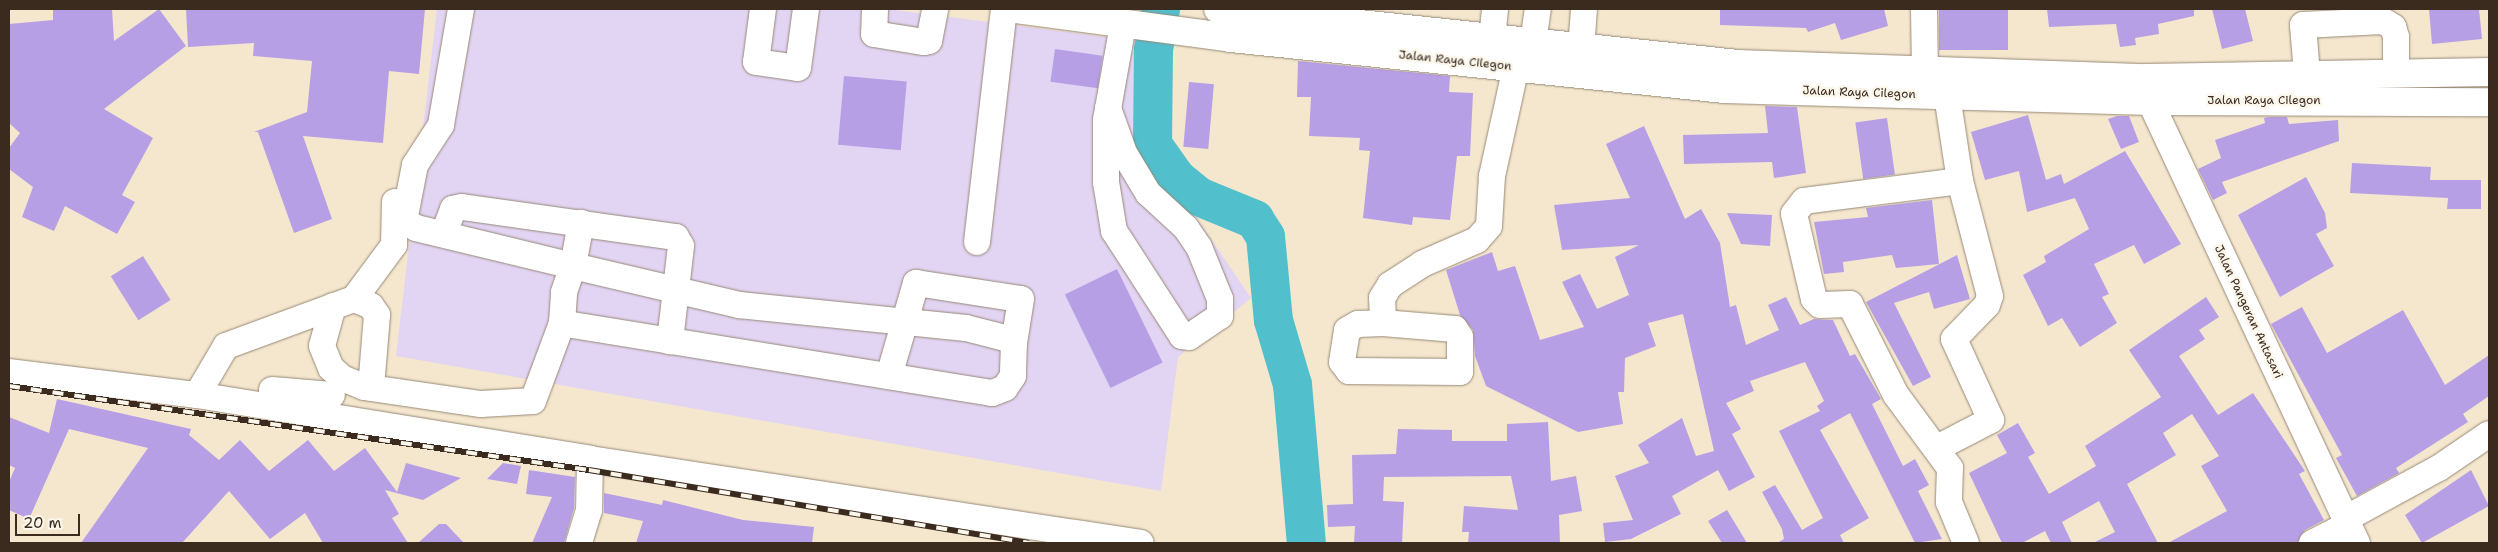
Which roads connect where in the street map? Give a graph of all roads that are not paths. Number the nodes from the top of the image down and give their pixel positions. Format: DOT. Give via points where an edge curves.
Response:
graph roads {
  1 [pos="445,9"];
  2 [pos="461,9"];
  3 [pos="763,9"];
  4 [pos="806,9"];
  5 [pos="875,9"];
  6 [pos="935,9"];
  7 [pos="1004,9"];
  8 [pos="1015,9"];
  9 [pos="1495,9"];
  10 [pos="1538,9"];
  11 [pos="1584,9"];
  12 [pos="1924,9"];
  13 [pos="1229,10"];
  14 [pos="1133,26"];
  15 [pos="1492,38"];
  16 [pos="1533,43"];
  17 [pos="1581,49"];
  18 [pos="1516,67"];
  19 [pos="2489,68"];
  20 [pos="1925,71"];
  21 [pos="2307,74"];
  22 [pos="2396,74"];
  23 [pos="2148,89"];
  24 [pos="1947,95"];
  25 [pos="2489,102"];
  26 [pos="1108,108"];
  27 [pos="1960,181"];
  28 [pos="581,224"];
  29 [pos="444,233"];
  30 [pos="977,242"];
  31 [pos="573,266"];
  32 [pos="676,288"];
  33 [pos="344,302"];
  34 [pos="562,323"];
  35 [pos="902,323"];
  36 [pos="1384,323"];
  37 [pos="670,340"];
  38 [pos="1014,343"];
  39 [pos="9,372"];
  40 [pos="889,376"];
  41 [pos="371,388"];
  42 [pos="198,390"];
  43 [pos="332,395"];
  44 [pos="2489,434"];
  45 [pos="1937,448"];
  46 [pos="590,459"];
  47 [pos="2350,529"];
  48 [pos="579,543"];
  49 [pos="1141,543"];
  50 [pos="1966,543"];
  51 [pos="2312,543"];
  1 -- 33 [label="street" via="426,117 405,159 392,213 394,245"];
  2 -- 29 [label="street" via="441,125 415,165 402,216 407,225"];
  3 -- 4 [label="street" via="756,62 798,68"];
  5 -- 6 [label="street" via="874,34 924,42 929,41"];
  7 -- 30 [label="street"];
  8 -- 14 [label="highway, Jalan Raya Cilegon"];
  9 -- 15 [label="street"];
  10 -- 16 [label="street"];
  11 -- 17 [label="street"];
  12 -- 20 [label="street"];
  13 -- 15 [label="highway, Jalan Raya Cilegon"];
  14 -- 18 [label="highway, Jalan Raya Cilegon"];
  14 -- 26 [label="street"];
  15 -- 16 [label="highway, Jalan Raya Cilegon"];
  16 -- 17 [label="highway, Jalan Raya Cilegon"];
  17 -- 20 [label="highway, Jalan Raya Cilegon" via="1738,64"];
  18 -- 24 [label="highway, Jalan Raya Cilegon" via="1724,89"];
  18 -- 36 [label="street" via="1492,176 1489,226 1477,240 1422,264 1390,285 1382,298"];
  19 -- 22 [label="highway, Jalan Raya Cilegon"];
  20 -- 23 [label="highway, Jalan Raya Cilegon"];
  21 -- 22 [label="highway, Jalan Raya Cilegon"];
  21 -- 22 [label="street" via="2303,25 2383,21 2393,27 2396,37"];
  21 -- 23 [label="highway, Jalan Raya Cilegon"];
  23 -- 24 [label="highway, Jalan Raya Cilegon"];
  23 -- 25 [label="highway, Jalan Raya Cilegon"];
  23 -- 47 [label="street, Jalan Pangeran Antasari"];
  24 -- 27 [label="street"];
  26 -- 26 [label="street" via="1124,153 1148,194 1186,228 1199,248 1220,299 1220,316 1189,337 1182,336 1114,231 1106,182"];
  27 -- 45 [label="street" via="1990,296 1987,305 1954,339 1991,420"];
  27 -- 45 [label="street" via="1818,199 1794,209 1814,299 1820,306 1850,304 1896,395"];
  28 -- 29 [label="street" via="462,206 453,208"];
  28 -- 31 [label="street"];
  28 -- 32 [label="street" via="676,237 681,246"];
  29 -- 31 [label="street"];
  31 -- 32 [label="street"];
  31 -- 34 [label="street" via="564,292"];
  32 -- 35 [label="street" via="739,305"];
  32 -- 37 [label="street"];
  33 -- 41 [label="street" via="371,306 377,315"];
  33 -- 41 [label="street" via="322,346 324,357 342,378"];
  33 -- 42 [label="street" via="226,346"];
  34 -- 37 [label="street"];
  34 -- 41 [label="street" via="540,389 525,404 481,404"];
  35 -- 38 [label="street" via="966,328"];
  35 -- 38 [label="street" via="916,283 1012,295 1023,306"];
  35 -- 40 [label="street"];
  37 -- 40 [label="street"];
  38 -- 40 [label="street" via="1013,376 1005,388 992,394"];
  39 -- 42 [label="street"];
  42 -- 43 [label="street"];
  42 -- 46 [label="street"];
  44 -- 47 [label="street"];
  45 -- 50 [label="street" via="1950,468 1948,502"];
  46 -- 48 [label="street" via="589,510"];
  46 -- 49 [label="street"];
  47 -- 51 [label="street"];
}
